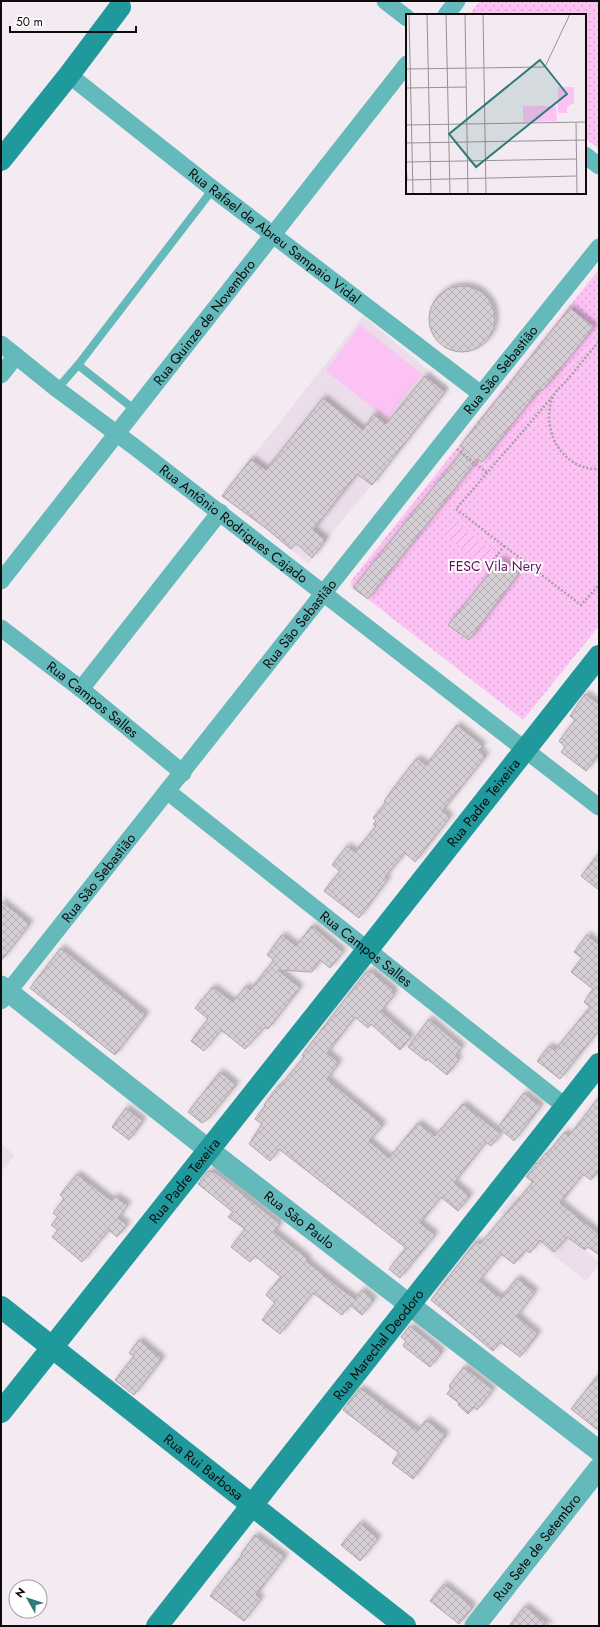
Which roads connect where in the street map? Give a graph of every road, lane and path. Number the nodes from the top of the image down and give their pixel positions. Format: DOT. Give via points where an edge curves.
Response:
graph roads {
  1 [pos="386,1"];
  2 [pos="457,1"];
  3 [pos="121,3"];
  4 [pos="447,14"];
  5 [pos="406,17"];
  6 [pos="406,65"];
  7 [pos="69,75"];
  8 [pos="586,156"];
  9 [pos="1,160"];
  10 [pos="599,166"];
  11 [pos="213,189"];
  12 [pos="273,235"];
  13 [pos="599,248"];
  14 [pos="599,342"];
  15 [pos="1,344"];
  16 [pos="16,356"];
  17 [pos="78,365"];
  18 [pos="1,375"];
  19 [pos="57,389"];
  20 [pos="481,394"];
  21 [pos="554,395"];
  22 [pos="136,410"];
  23 [pos="117,434"];
  24 [pos="445,440"];
  25 [pos="599,469"];
  26 [pos="487,473"];
  27 [pos="220,512"];
  28 [pos="504,546"];
  29 [pos="491,563"];
  30 [pos="1,581"];
  31 [pos="599,585"];
  32 [pos="324,594"];
  33 [pos="1,628"];
  34 [pos="599,656"];
  35 [pos="81,689"];
  36 [pos="525,749"];
  37 [pos="182,773"];
  38 [pos="167,791"];
  39 [pos="599,807"];
  40 [pos="368,949"];
  41 [pos="4,993"];
  42 [pos="599,1064"];
  43 [pos="566,1107"];
  44 [pos="209,1150"];
  45 [pos="410,1306"];
  46 [pos="1,1307"];
  47 [pos="52,1348"];
  48 [pos="1,1412"];
  49 [pos="599,1452"];
  50 [pos="599,1468"];
  51 [pos="252,1504"];
  52 [pos="157,1626"];
  53 [pos="405,1626"];
  54 [pos="475,1626"];
  1 -- 5 [label="street"];
  2 -- 4 [label="street"];
  3 -- 7 [label="main road"];
  6 -- 12 [label="street, Rua Quinze de Novembro"];
  7 -- 9 [label="main road"];
  7 -- 11 [label="street, Rua Rafael de Abreu Sampaio Vidal"];
  8 -- 10 [label="street"];
  11 -- 12 [label="street, Rua Rafael de Abreu Sampaio Vidal"];
  11 -- 17 [label="lane"];
  12 -- 20 [label="street, Rua Rafael de Abreu Sampaio Vidal"];
  12 -- 22 [label="street, Rua Quinze de Novembro"];
  13 -- 20 [label="street, Rua São Sebastião"];
  14 -- 21 [label="path"];
  15 -- 16 [label="street, Rua Antônio Rodrigues Cajado"];
  16 -- 18 [label="street"];
  16 -- 19 [label="street, Rua Antônio Rodrigues Cajado"];
  17 -- 19 [label="lane"];
  17 -- 22 [label="lane"];
  19 -- 23 [label="street, Rua Antônio Rodrigues Cajado"];
  20 -- 24 [label="street, Rua São Sebastião"];
  21 -- 25 [label="path" via="548,416 552,435 560,451 576,465"];
  21 -- 26 [label="path"];
  22 -- 23 [label="street, Rua Quinze de Novembro"];
  23 -- 27 [label="street, Rua Antônio Rodrigues Cajado"];
  23 -- 30 [label="street, Rua Quinze de Novembro"];
  24 -- 26 [label="path"];
  24 -- 32 [label="street, Rua São Sebastião"];
  26 -- 28 [label="path" via="456,509"];
  27 -- 32 [label="street, Rua Antônio Rodrigues Cajado"];
  27 -- 35 [label="street"];
  28 -- 29 [label="path"];
  28 -- 31 [label="path" via="581,605"];
  32 -- 36 [label="street, Rua Antônio Rodrigues Cajado"];
  32 -- 37 [label="street, Rua São Sebastião"];
  33 -- 35 [label="street, Rua Campos Salles"];
  34 -- 36 [label="main road, Rua Padre Teixeira"];
  35 -- 37 [label="street, Rua Campos Salles"];
  36 -- 39 [label="street, Rua Antônio Rodrigues Cajado"];
  36 -- 40 [label="main road, Rua Padre Teixeira"];
  37 -- 38 [label="street, Rua São Sebastião"];
  38 -- 40 [label="street, Rua Campos Salles"];
  38 -- 41 [label="street, Rua São Sebastião"];
  40 -- 43 [label="street, Rua Campos Salles"];
  40 -- 44 [label="main road, Rua Padre Texeira"];
  41 -- 44 [label="street, Rua São Paulo"];
  42 -- 43 [label="main road, Rua Marechal Deodoro"];
  43 -- 45 [label="main road, Rua Marechal Deodoro"];
  44 -- 45 [label="street, Rua São Paulo"];
  44 -- 47 [label="main road, Rua Padre Texeira"];
  45 -- 49 [label="street, Rua São Paulo"];
  45 -- 51 [label="main road, Rua Marechal Deodoro"];
  46 -- 47 [label="main road, Rua Rui Barbosa"];
  47 -- 48 [label="main road, Rua Padre Texeira"];
  47 -- 51 [label="main road, Rua Rui Barbosa"];
  50 -- 54 [label="street, Rua Sete de Setembro"];
  51 -- 52 [label="main road, Rua Marechal Deodoro"];
  51 -- 53 [label="main road, Rua Rui Barbosa"];
}
